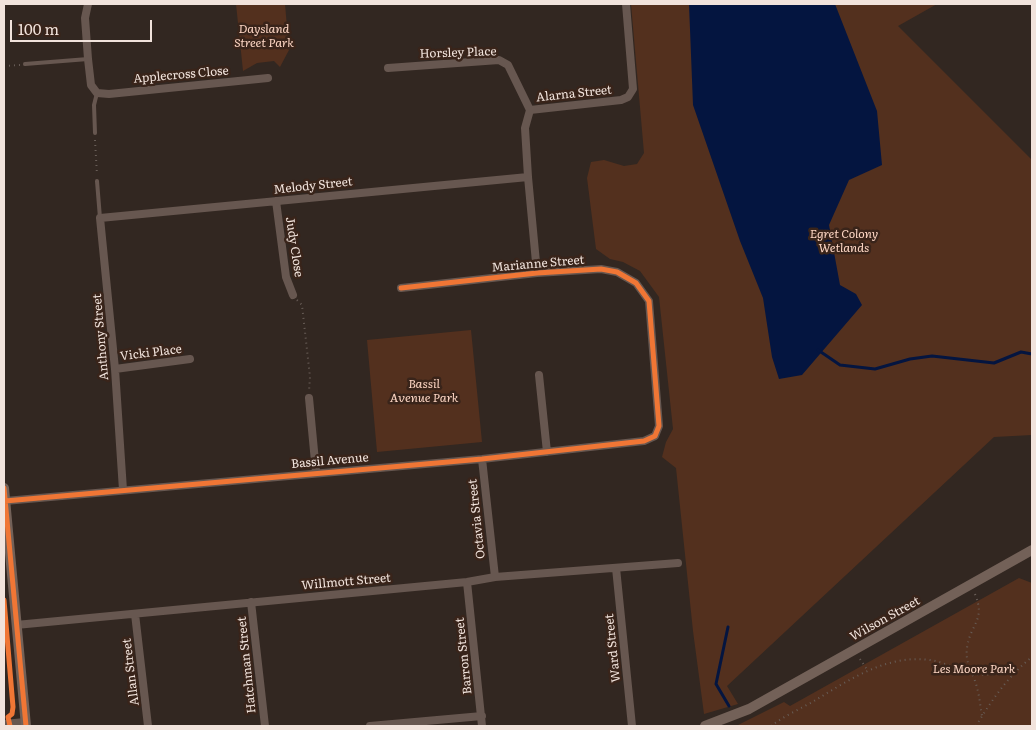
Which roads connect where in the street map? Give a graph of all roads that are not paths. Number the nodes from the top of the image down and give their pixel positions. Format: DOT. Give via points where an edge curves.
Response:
graph roads {
  1 [pos="88,4"];
  2 [pos="626,4"];
  3 [pos="88,59"];
  4 [pos="25,64"];
  5 [pos="388,68"];
  6 [pos="268,78"];
  7 [pos="96,93"];
  8 [pos="530,110"];
  9 [pos="95,133"];
  10 [pos="528,177"];
  11 [pos="97,181"];
  12 [pos="276,201"];
  13 [pos="100,218"];
  14 [pos="538,273"];
  15 [pos="401,288"];
  16 [pos="292,295"];
  17 [pos="190,359"];
  18 [pos="115,368"];
  19 [pos="539,375"];
  20 [pos="309,398"];
  21 [pos="654,436"];
  22 [pos="547,452"];
  23 [pos="482,459"];
  24 [pos="316,472"];
  25 [pos="4,488"];
  26 [pos="123,490"];
  27 [pos="5,501"];
  28 [pos="1032,550"];
  29 [pos="7,553"];
  30 [pos="678,563"];
  31 [pos="616,568"];
  32 [pos="495,577"];
  33 [pos="467,582"];
  34 [pos="251,602"];
  35 [pos="135,614"];
  36 [pos="16,625"];
  37 [pos="482,716"];
  38 [pos="6,724"];
  39 [pos="26,724"];
  40 [pos="148,726"];
  41 [pos="265,726"];
  42 [pos="370,726"];
  43 [pos="482,726"];
  44 [pos="632,726"];
  45 [pos="705,726"];
  1 -- 3 [label="street" via="85,18"];
  2 -- 8 [label="street, Alarna Street" via="633,89 628,97"];
  3 -- 4 [label="lane"];
  3 -- 7 [label="street" via="91,85"];
  5 -- 8 [label="street, Horsley Place" via="499,60 508,65"];
  6 -- 7 [label="street, Applecross Close"];
  7 -- 9 [label="lane"];
  8 -- 10 [label="street, Alarna Street" via="525,128"];
  10 -- 12 [label="street, Melody Street"];
  10 -- 14 [label="street, Alarna Street"];
  11 -- 13 [label="lane, Anthony Street"];
  12 -- 13 [label="street, Melody Street"];
  12 -- 16 [label="street, Judy Close" via="286,278"];
  13 -- 18 [label="street, Anthony Street"];
  14 -- 15 [label="street, Marianne Street"];
  14 -- 21 [label="street, Marianne Street" via="601,269 617,272 636,283 649,301 659,426"];
  17 -- 18 [label="street, Vicki Place"];
  18 -- 26 [label="street, Anthony Street"];
  19 -- 22 [label="street"];
  20 -- 24 [label="street"];
  21 -- 22 [label="street, Bassil Avenue" via="644,441"];
  22 -- 23 [label="street, Bassil Avenue"];
  23 -- 24 [label="street, Bassil Avenue"];
  23 -- 32 [label="street, Octavia Street"];
  24 -- 26 [label="street, Bassil Avenue"];
  25 -- 27 [label="street"];
  26 -- 27 [label="street, Bassil Avenue"];
  27 -- 29 [label="street"];
  28 -- 45 [label="street, Wilson Street" via="749,709"];
  29 -- 36 [label="street"];
  30 -- 31 [label="street, Willmott Street"];
  31 -- 32 [label="street, Willmott Street"];
  31 -- 44 [label="street, Ward Street"];
  32 -- 33 [label="street, Willmott Street"];
  33 -- 34 [label="street, Willmott Street"];
  33 -- 37 [label="street, Barron Street"];
  34 -- 35 [label="street, Willmott Street"];
  34 -- 41 [label="street, Hatchman Street"];
  35 -- 36 [label="street, Willmott Street"];
  35 -- 40 [label="street, Allan Street"];
  36 -- 39 [label="street"];
  37 -- 42 [label="street"];
  37 -- 43 [label="street, Barron Street"];
  38 -- 39 [label="street"];
}
